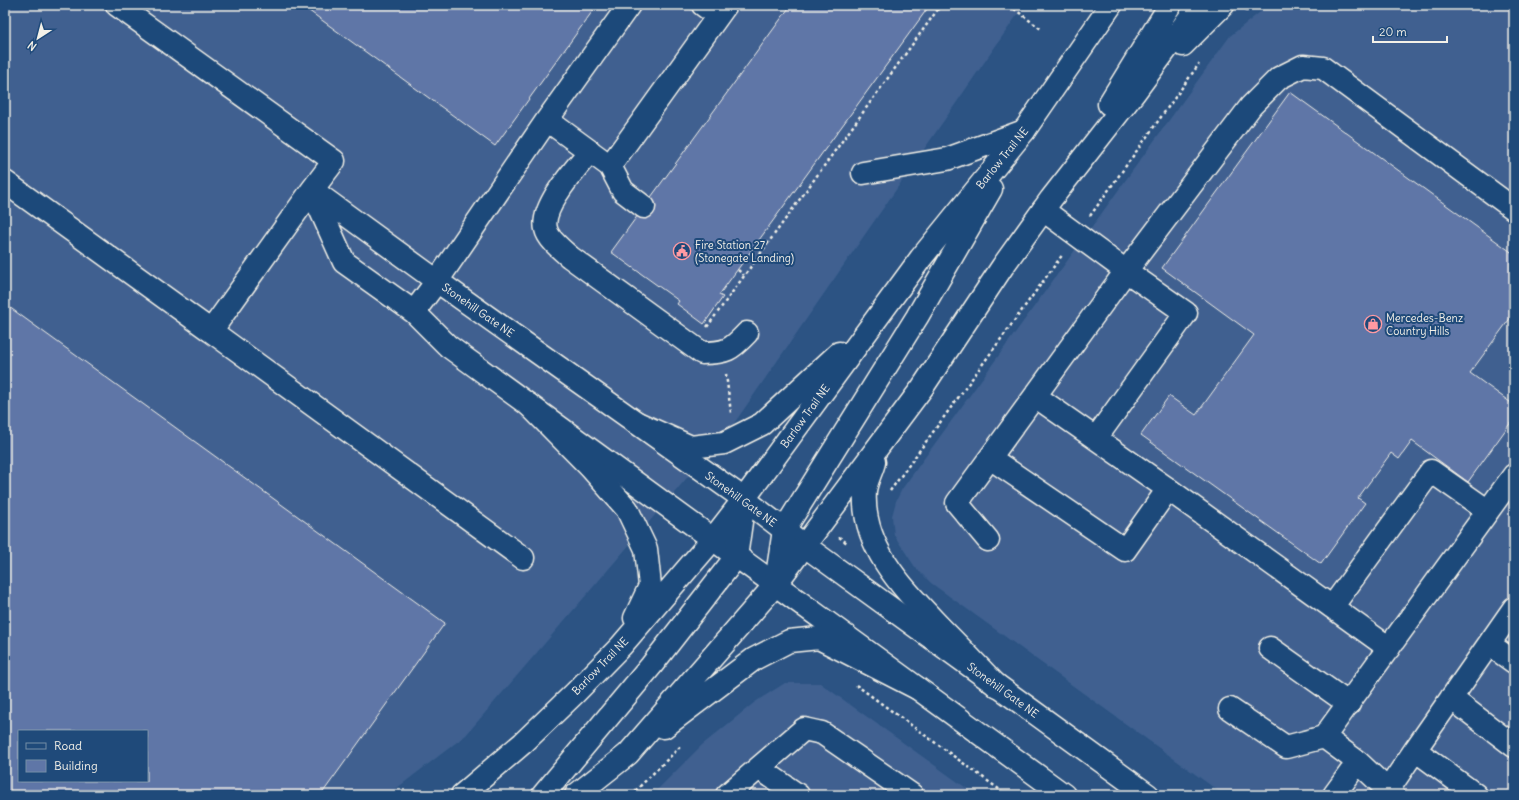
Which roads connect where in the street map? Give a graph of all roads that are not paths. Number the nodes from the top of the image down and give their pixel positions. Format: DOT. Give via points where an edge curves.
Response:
graph roads {
  1 [pos="117,5"];
  2 [pos="629,5"];
  3 [pos="1111,5"];
  4 [pos="1170,5"];
  5 [pos="1199,5"];
  6 [pos="1223,5"];
  7 [pos="716,9"];
  8 [pos="1134,93"];
  9 [pos="547,120"];
  10 [pos="1024,131"];
  11 [pos="590,151"];
  12 [pos="610,166"];
  13 [pos="864,172"];
  14 [pos="5,182"];
  15 [pos="312,190"];
  16 [pos="1047,205"];
  17 [pos="644,207"];
  18 [pos="1514,209"];
  19 [pos="1126,271"];
  20 [pos="436,281"];
  21 [pos="414,312"];
  22 [pos="877,318"];
  23 [pos="211,331"];
  24 [pos="747,333"];
  25 [pos="1035,396"];
  26 [pos="529,405"];
  27 [pos="635,422"];
  28 [pos="1096,438"];
  29 [pos="881,442"];
  30 [pos="990,458"];
  31 [pos="1514,475"];
  32 [pos="1168,489"];
  33 [pos="744,500"];
  34 [pos="1488,511"];
  35 [pos="784,530"];
  36 [pos="712,539"];
  37 [pos="988,540"];
  38 [pos="805,546"];
  39 [pos="736,557"];
  40 [pos="523,558"];
  41 [pos="775,585"];
  42 [pos="1332,606"];
  43 [pos="1514,608"];
  44 [pos="1489,644"];
  45 [pos="621,646"];
  46 [pos="1270,648"];
  47 [pos="1389,648"];
  48 [pos="1514,662"];
  49 [pos="998,687"];
  50 [pos="917,688"];
  51 [pos="1451,698"];
  52 [pos="1349,704"];
  53 [pos="1230,709"];
  54 [pos="1324,737"];
  55 [pos="1514,746"];
  56 [pos="1414,750"];
  57 [pos="628,754"];
  58 [pos="1358,762"];
  59 [pos="759,768"];
  60 [pos="1390,793"];
  61 [pos="462,795"];
  62 [pos="542,795"];
  63 [pos="576,795"];
  64 [pos="727,795"];
  65 [pos="798,795"];
  66 [pos="912,795"];
  67 [pos="1064,795"];
  68 [pos="1148,795"];
  69 [pos="1334,795"];
  70 [pos="1476,795"];
  1 -- 15 [label="main road" via="334,161"];
  2 -- 9 [label="main road"];
  3 -- 10 [label="main road, Barlow Trail NE"];
  4 -- 16 [label="main road"];
  5 -- 8 [label="main road"];
  6 -- 8 [label="main road"];
  7 -- 12 [label="main road"];
  8 -- 16 [label="main road"];
  9 -- 11 [label="main road"];
  9 -- 20 [label="main road"];
  10 -- 13 [label="main road" via="948,159"];
  10 -- 22 [label="main road, Barlow Trail NE" via="921,258"];
  10 -- 35 [label="main road" via="917,317"];
  11 -- 12 [label="main road"];
  11 -- 24 [label="main road" via="554,198 546,213 546,229 555,243 570,257 702,353 720,353 734,347"];
  12 -- 17 [label="main road" via="623,191"];
  14 -- 23 [label="main road"];
  15 -- 20 [label="main road"];
  15 -- 21 [label="main road" via="344,262"];
  15 -- 23 [label="main road"];
  16 -- 19 [label="main road"];
  16 -- 29 [label="main road" via="922,388"];
  18 -- 19 [label="main road" via="1323,68 1303,66 1279,78 1251,106"];
  19 -- 25 [label="main road"];
  19 -- 28 [label="main road" via="1186,313"];
  20 -- 21 [label="main road, Stonehill Gate NE"];
  20 -- 27 [label="main road, Stonehill Gate NE"];
  21 -- 26 [label="main road" via="448,346"];
  22 -- 27 [label="main road" via="762,424 724,443 691,447"];
  22 -- 33 [label="main road, Barlow Trail NE"];
  23 -- 40 [label="main road"];
  25 -- 28 [label="main road"];
  25 -- 30 [label="main road"];
  26 -- 36 [label="main road"];
  26 -- 45 [label="main road" via="627,509 646,549 650,586"];
  27 -- 33 [label="main road, Stonehill Gate NE"];
  28 -- 32 [label="main road"];
  29 -- 38 [label="main road"];
  29 -- 49 [label="main road" via="865,490 867,521 872,536 889,570 915,601"];
  30 -- 32 [label="main road" via="1125,550"];
  30 -- 37 [label="main road" via="957,503"];
  31 -- 34 [label="main road"];
  32 -- 42 [label="main road"];
  33 -- 35 [label="main road, Stonehill Gate NE"];
  33 -- 36 [label="main road, Barlow Trail NE"];
  33 -- 39 [label="main road"];
  34 -- 42 [label="main road" via="1431,471"];
  34 -- 47 [label="main road"];
  35 -- 38 [label="main road, Stonehill Gate NE"];
  35 -- 41 [label="main road"];
  36 -- 39 [label="main road"];
  36 -- 45 [label="main road, Barlow Trail NE"];
  38 -- 41 [label="main road"];
  38 -- 49 [label="main road, Stonehill Gate NE"];
  39 -- 41 [label="main road"];
  39 -- 62 [label="main road" via="651,666"];
  41 -- 50 [label="main road"];
  41 -- 57 [label="main road"];
  42 -- 47 [label="main road"];
  43 -- 44 [label="main road"];
  44 -- 48 [label="main road"];
  44 -- 51 [label="main road"];
  45 -- 61 [label="main road, Barlow Trail NE" via="523,743"];
  46 -- 52 [label="main road"];
  47 -- 52 [label="main road"];
  49 -- 68 [label="main road, Stonehill Gate NE"];
  50 -- 57 [label="main road" via="819,638 790,640 754,659"];
  50 -- 67 [label="main road"];
  51 -- 55 [label="main road"];
  51 -- 56 [label="main road"];
  52 -- 54 [label="main road"];
  53 -- 54 [label="main road" via="1286,747"];
  54 -- 58 [label="main road"];
  56 -- 60 [label="main road"];
  56 -- 70 [label="main road"];
  57 -- 63 [label="main road"];
  58 -- 60 [label="main road"];
  58 -- 69 [label="main road"];
  59 -- 64 [label="main road"];
  59 -- 65 [label="main road"];
  59 -- 66 [label="main road" via="804,729 822,733"];
}
